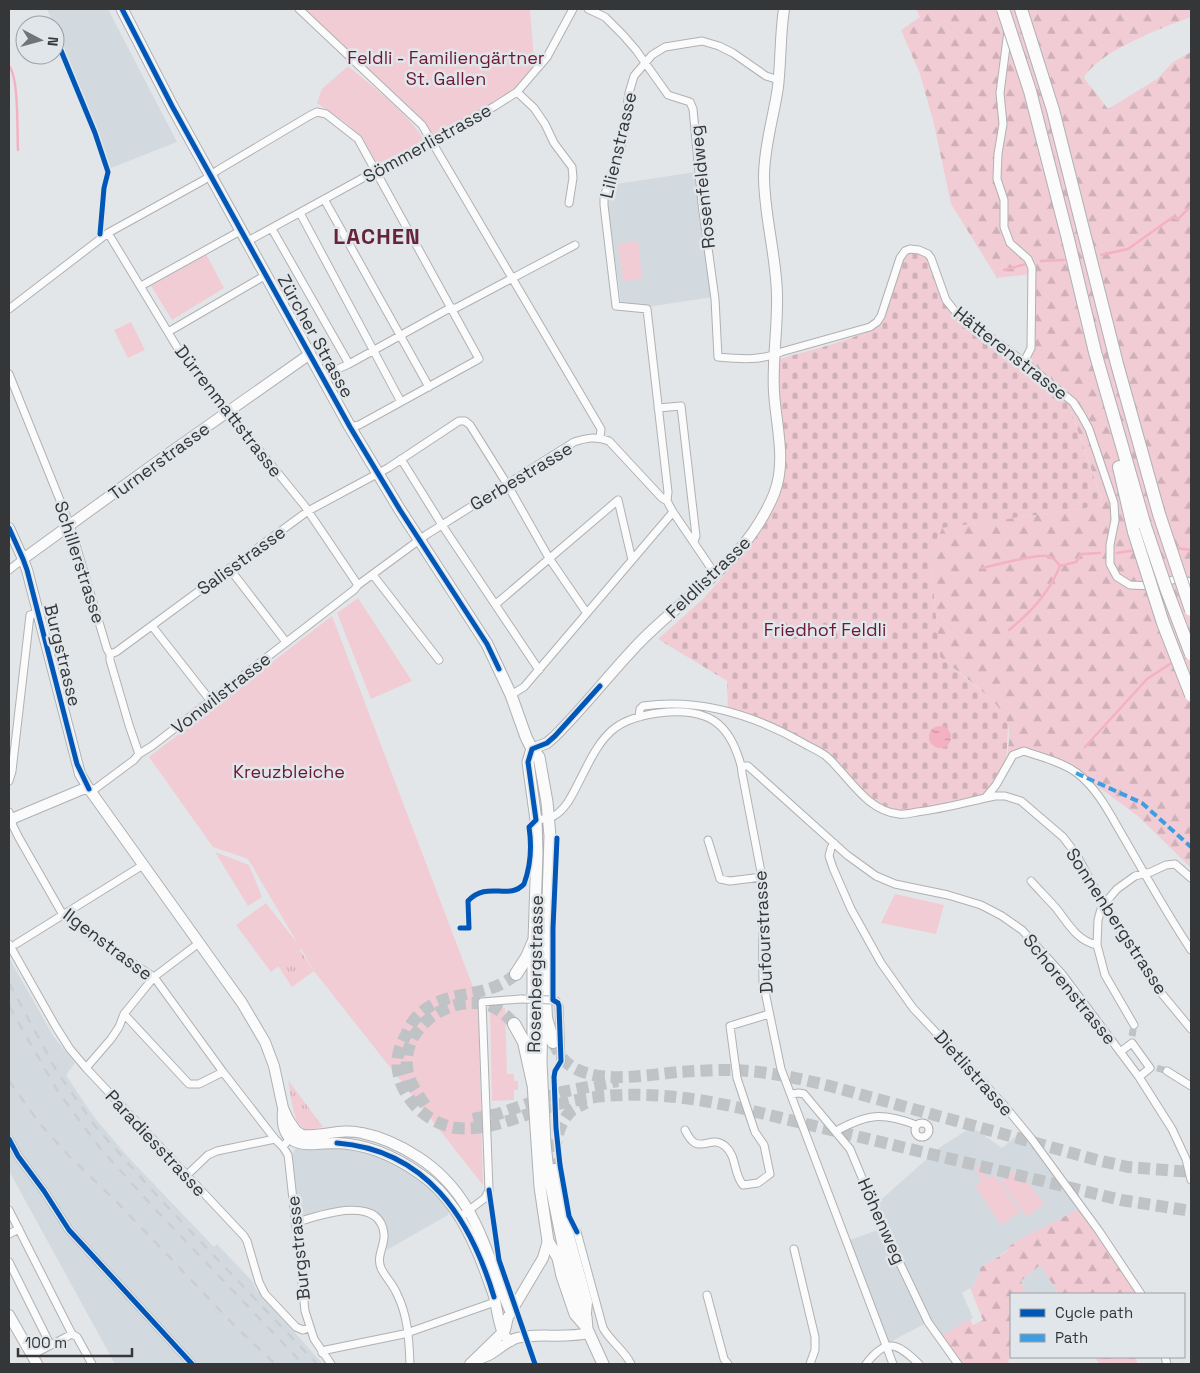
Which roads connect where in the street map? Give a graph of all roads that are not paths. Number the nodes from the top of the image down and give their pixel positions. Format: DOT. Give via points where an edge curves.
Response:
graph roads {
  1 [pos="122,9"];
  2 [pos="299,9"];
  3 [pos="573,9"];
  4 [pos="588,9"];
  5 [pos="784,9"];
  6 [pos="1003,9"];
  7 [pos="1011,9"];
  8 [pos="1021,9"];
  9 [pos="645,62"];
  10 [pos="778,80"];
  11 [pos="517,92"];
  12 [pos="432,142"];
  13 [pos="378,172"];
  14 [pos="211,175"];
  15 [pos="324,199"];
  16 [pos="570,203"];
  17 [pos="300,213"];
  18 [pos="272,229"];
  19 [pos="242,230"];
  20 [pos="108,233"];
  21 [pos="248,241"];
  22 [pos="575,245"];
  23 [pos="266,275"];
  24 [pos="513,278"];
  25 [pos="140,286"];
  26 [pos="450,308"];
  27 [pos="9,309"];
  28 [pos="168,332"];
  29 [pos="399,336"];
  30 [pos="374,350"];
  31 [pos="310,354"];
  32 [pos="774,355"];
  33 [pos="1024,362"];
  34 [pos="349,364"];
  35 [pos="9,374"];
  36 [pos="322,376"];
  37 [pos="429,387"];
  38 [pos="402,402"];
  39 [pos="658,408"];
  40 [pos="228,412"];
  41 [pos="350,427"];
  42 [pos="600,438"];
  43 [pos="401,460"];
  44 [pos="377,473"];
  45 [pos="506,484"];
  46 [pos="668,501"];
  47 [pos="308,511"];
  48 [pos="673,512"];
  49 [pos="70,525"];
  50 [pos="442,525"];
  51 [pos="9,528"];
  52 [pos="1140,529"];
  53 [pos="419,540"];
  54 [pos="694,542"];
  55 [pos="549,558"];
  56 [pos="23,559"];
  57 [pos="632,560"];
  58 [pos="229,568"];
  59 [pos="9,570"];
  60 [pos="715,574"];
  61 [pos="373,575"];
  62 [pos="1191,582"];
  63 [pos="358,585"];
  64 [pos="496,604"];
  65 [pos="1191,610"];
  66 [pos="586,612"];
  67 [pos="38,613"];
  68 [pos="152,626"];
  69 [pos="286,642"];
  70 [pos="110,654"];
  71 [pos="1191,654"];
  72 [pos="439,660"];
  73 [pos="539,670"];
  74 [pos="511,695"];
  75 [pos="1191,695"];
  76 [pos="210,700"];
  77 [pos="640,716"];
  78 [pos="532,749"];
  79 [pos="139,754"];
  80 [pos="742,766"];
  81 [pos="9,781"];
  82 [pos="89,789"];
  83 [pos="986,798"];
  84 [pos="9,817"];
  85 [pos="549,818"];
  86 [pos="536,820"];
  87 [pos="708,840"];
  88 [pos="834,843"];
  89 [pos="143,865"];
  90 [pos="1145,874"];
  91 [pos="762,876"];
  92 [pos="1191,878"];
  93 [pos="1031,882"];
  94 [pos="1105,903"];
  95 [pos="63,915"];
  96 [pos="534,942"];
  97 [pos="199,943"];
  98 [pos="12,944"];
  99 [pos="1097,945"];
  100 [pos="1191,950"];
  101 [pos="516,974"];
  102 [pos="154,977"];
  103 [pos="550,999"];
  104 [pos="124,1014"];
  105 [pos="769,1014"];
  106 [pos="514,1024"];
  107 [pos="1134,1025"];
  108 [pos="1191,1028"];
  109 [pos="553,1042"];
  110 [pos="1120,1052"];
  111 [pos="561,1061"];
  112 [pos="86,1068"];
  113 [pos="1168,1070"];
  114 [pos="223,1072"];
  115 [pos="1139,1077"];
  116 [pos="533,1083"];
  117 [pos="1191,1086"];
  118 [pos="791,1094"];
  119 [pos="916,1125"];
  120 [pos="685,1130"];
  121 [pos="836,1131"];
  122 [pos="293,1135"];
  123 [pos="9,1138"];
  124 [pos="274,1139"];
  125 [pos="283,1147"];
  126 [pos="1188,1158"];
  127 [pos="555,1170"];
  128 [pos="187,1175"];
  129 [pos="1191,1180"];
  130 [pos="9,1210"];
  131 [pos="469,1210"];
  132 [pos="460,1217"];
  133 [pos="295,1223"];
  134 [pos="19,1229"];
  135 [pos="577,1232"];
  136 [pos="9,1234"];
  137 [pos="548,1242"];
  138 [pos="794,1249"];
  139 [pos="561,1257"];
  140 [pos="544,1258"];
  141 [pos="9,1262"];
  142 [pos="524,1290"];
  143 [pos="1140,1293"];
  144 [pos="707,1295"];
  145 [pos="499,1299"];
  146 [pos="511,1313"];
  147 [pos="585,1313"];
  148 [pos="9,1316"];
  149 [pos="309,1328"];
  150 [pos="588,1331"];
  151 [pos="409,1332"];
  152 [pos="503,1332"];
  153 [pos="72,1334"];
  154 [pos="511,1341"];
  155 [pos="50,1344"];
  156 [pos="886,1347"];
  157 [pos="322,1353"];
  158 [pos="34,1360"];
  159 [pos="472,1362"];
  160 [pos="92,1364"];
  161 [pos="192,1364"];
  162 [pos="330,1364"];
  163 [pos="410,1364"];
  164 [pos="603,1364"];
  165 [pos="631,1364"];
  166 [pos="728,1364"];
  167 [pos="810,1364"];
  168 [pos="866,1364"];
  169 [pos="893,1364"];
  170 [pos="919,1364"];
  171 [pos="958,1364"];
  1 -- 14 [label="main road, Zürcher Strasse"];
  2 -- 12 [label="street" via="422,125"];
  3 -- 11 [label="street, Sömmerlistrasse" via="548,57"];
  4 -- 9 [label="street, Rosenfeldweg" via="605,17"];
  5 -- 10 [label="main road, Feldlistrasse"];
  6 -- 52 [label="highway, bridge" via="1030,90"];
  7 -- 33 [label="street" via="1000,93 1004,124 997,179 1004,200 1004,227 1010,243 1028,259 1032,268 1031,348"];
  8 -- 65 [label="highway, bridge" via="1053,110 1129,410"];
  9 -- 10 [label="street, Lilienstrasse" via="665,47 702,41 733,53 766,76"];
  9 -- 32 [label="street, Rosenfeldweg" via="668,95 690,102 693,109 715,299 718,357 742,359"];
  9 -- 39 [label="street, Lilienstrasse" via="634,76 629,93 621,148 604,197 604,206 616,306 647,309"];
  10 -- 32 [label="main road, Feldlistrasse" via="764,175 777,296"];
  11 -- 12 [label="street, Sömmerlistrasse"];
  11 -- 16 [label="street" via="534,108 572,167 574,178"];
  12 -- 13 [label="street, Sömmerlistrasse"];
  12 -- 24 [label="street"];
  13 -- 14 [label="street" via="358,139 326,114 317,112"];
  13 -- 15 [label="street, Sömmerlistrasse"];
  13 -- 26 [label="street"];
  14 -- 19 [label="main road, Zürcher Strasse"];
  14 -- 20 [label="street"];
  15 -- 17 [label="street, Sömmerlistrasse"];
  15 -- 29 [label="street"];
  17 -- 18 [label="street, Sömmerlistrasse"];
  17 -- 30 [label="street"];
  18 -- 21 [label="street, Sömmerlistrasse"];
  18 -- 34 [label="street"];
  19 -- 21 [label="main road, Zürcher Strasse"];
  19 -- 25 [label="street"];
  20 -- 25 [label="street, Dürrenmattstrasse"];
  20 -- 27 [label="street"];
  21 -- 23 [label="main road, Zürcher Strasse"];
  22 -- 24 [label="street"];
  23 -- 28 [label="street"];
  23 -- 31 [label="main road, Zürcher Strasse"];
  24 -- 26 [label="street" via="456,308"];
  24 -- 42 [label="street" via="601,429"];
  25 -- 28 [label="street, Dürrenmattstrasse"];
  26 -- 29 [label="street"];
  26 -- 37 [label="street" via="479,359"];
  28 -- 40 [label="street, Dürrenmattstrasse"];
  29 -- 30 [label="street"];
  29 -- 37 [label="street"];
  30 -- 34 [label="street"];
  30 -- 38 [label="street"];
  31 -- 36 [label="main road, Zürcher Strasse"];
  31 -- 40 [label="main road, Turnerstrasse"];
  32 -- 33 [label="street, Hätterenstrasse" via="862,330 877,322 900,258 905,252 915,249 931,258 941,288 954,310"];
  32 -- 60 [label="main road, Feldlistrasse" via="774,393 781,456 778,481 747,542"];
  33 -- 62 [label="street, Hätterenstrasse" via="1073,402 1089,429 1114,503 1110,564 1117,577 1138,586 1152,586 1176,579"];
  34 -- 36 [label="street"];
  35 -- 49 [label="street, Schillerstrasse"];
  36 -- 41 [label="main road, Zürcher Strasse"];
  37 -- 38 [label="street"];
  38 -- 41 [label="street"];
  39 -- 46 [label="street, Lilienstrasse"];
  39 -- 54 [label="street" via="681,406 696,536"];
  40 -- 47 [label="street, Dürrenmattstrasse"];
  40 -- 49 [label="main road, Turnerstrasse"];
  41 -- 44 [label="main road, Zürcher Strasse"];
  42 -- 45 [label="street, Gerbestrasse" via="574,442"];
  42 -- 46 [label="street" via="609,441"];
  43 -- 44 [label="street, Salisstrasse"];
  43 -- 45 [label="street, Salisstrasse" via="454,424 465,421"];
  43 -- 50 [label="street"];
  44 -- 47 [label="street, Salisstrasse"];
  44 -- 53 [label="main road, Zürcher Strasse"];
  45 -- 50 [label="street, Gerbestrasse"];
  45 -- 55 [label="street"];
  46 -- 48 [label="street"];
  47 -- 58 [label="street, Salisstrasse"];
  47 -- 63 [label="street, Dürrenmattstrasse"];
  48 -- 54 [label="street"];
  48 -- 57 [label="street"];
  49 -- 56 [label="main road, Turnerstrasse"];
  49 -- 70 [label="street, Schillerstrasse"];
  50 -- 53 [label="street, Gerbestrasse"];
  50 -- 64 [label="street"];
  51 -- 56 [label="main road, Burgstrasse"];
  52 -- 71 [label="highway, bridge"];
  52 -- 75 [label="highway, bridge" via="1163,623"];
  53 -- 61 [label="street, Vonwilstrasse"];
  53 -- 74 [label="main road, Zürcher Strasse" via="487,644"];
  54 -- 60 [label="street"];
  55 -- 57 [label="street" via="618,500"];
  55 -- 64 [label="street"];
  55 -- 66 [label="street"];
  56 -- 59 [label="street, Turnerstrasse"];
  56 -- 67 [label="main road, Burgstrasse"];
  57 -- 66 [label="street"];
  58 -- 68 [label="street, Salisstrasse"];
  58 -- 69 [label="street"];
  60 -- 78 [label="main road, Feldlistrasse" via="641,641 555,736"];
  61 -- 63 [label="street, Vonwilstrasse"];
  61 -- 72 [label="street"];
  63 -- 69 [label="street, Vonwilstrasse"];
  64 -- 73 [label="street"];
  66 -- 73 [label="street"];
  67 -- 81 [label="street" via="30,615"];
  67 -- 82 [label="main road, Burgstrasse" via="79,770"];
  68 -- 70 [label="street, Salisstrasse"];
  68 -- 76 [label="street"];
  69 -- 76 [label="street, Vonwilstrasse"];
  70 -- 79 [label="street, Schillerstrasse"];
  73 -- 74 [label="street" via="524,687"];
  74 -- 78 [label="main road, Zürcher Strasse"];
  76 -- 79 [label="street, Vonwilstrasse"];
  77 -- 80 [label="street, Dufourstrasse" via="676,712 706,716 726,731"];
  77 -- 83 [label="street, Sonnenbergstrasse" via="643,706 687,705 753,720 791,736 825,756 882,810 899,814"];
  77 -- 85 [label="street, Dufourstrasse" via="621,724 604,738 568,802 558,814"];
  78 -- 85 [label="main road, Rosenbergstrasse" via="542,766"];
  78 -- 86 [label="main road, Rosenbergstrasse" via="528,762"];
  79 -- 82 [label="street, Vonwilstrasse" via="100,786"];
  80 -- 88 [label="street, Schorenstrasse" via="748,766"];
  80 -- 91 [label="street, Dufourstrasse"];
  82 -- 84 [label="main road, Vonwilstrasse"];
  82 -- 89 [label="main road, Burgstrasse"];
  83 -- 90 [label="street" via="1013,755 1024,751 1054,762 1076,773 1091,787"];
  83 -- 94 [label="street, Sonnenbergstrasse" via="1005,796 1021,801 1062,837"];
  84 -- 95 [label="street, Ilgenstrasse"];
  85 -- 86 [label="street"];
  85 -- 103 [label="main road, Rosenbergstrasse"];
  86 -- 96 [label="main road, Rosenbergstrasse"];
  87 -- 91 [label="street" via="720,879 730,881"];
  88 -- 110 [label="street, Schorenstrasse" via="876,876 895,884 981,905 1022,930 1062,974"];
  88 -- 143 [label="street, Dietlistrasse" via="829,856 833,868 881,963 913,1008 1031,1138"];
  89 -- 95 [label="street"];
  89 -- 97 [label="main road, Burgstrasse"];
  90 -- 92 [label="street" via="1175,864"];
  90 -- 94 [label="street" via="1135,876 1117,889"];
  90 -- 100 [label="street"];
  91 -- 105 [label="street, Dufourstrasse" via="762,975"];
  93 -- 99 [label="street" via="1076,933 1087,943"];
  94 -- 99 [label="street" via="1098,920"];
  94 -- 108 [label="street, Sonnenbergstrasse" via="1153,983"];
  95 -- 98 [label="street"];
  95 -- 102 [label="street, Ilgenstrasse"];
  96 -- 101 [label="highway"];
  96 -- 116 [label="main road, Rosenbergstrasse"];
  97 -- 102 [label="street"];
  97 -- 122 [label="main road, Burgstrasse" via="265,1042 274,1066 284,1128"];
  98 -- 112 [label="street, Paradiesstrasse" via="59,1032"];
  99 -- 107 [label="street" via="1105,975"];
  102 -- 104 [label="street"];
  102 -- 114 [label="street, Ilgenstrasse"];
  103 -- 109 [label="highway" via="546,1018"];
  103 -- 111 [label="street" via="559,1006"];
  103 -- 131 [label="street, bridge" via="482,1002 489,1190 485,1198"];
  103 -- 139 [label="main road, Rosenbergstrasse" via="542,1018 541,1062 545,1144"];
  104 -- 112 [label="street" via="119,1027"];
  104 -- 114 [label="street" via="189,1084 199,1084"];
  105 -- 118 [label="street, Dufourstrasse" via="781,1069"];
  105 -- 120 [label="street" via="730,1026 737,1078 755,1132 764,1145 770,1174 758,1183 743,1185 737,1178 732,1154 727,1147 716,1141 693,1142"];
  106 -- 116 [label="highway" via="524,1042"];
  110 -- 115 [label="street, Schorenstrasse"];
  110 -- 115 [label="street" via="1132,1040 1154,1068"];
  112 -- 128 [label="street, Paradiesstrasse"];
  113 -- 117 [label="street"];
  114 -- 124 [label="street, Ilgenstrasse"];
  115 -- 126 [label="street, Schorenstrasse"];
  116 -- 137 [label="main road, Rosenbergstrasse" via="540,1187"];
  118 -- 121 [label="street, Höhenweg" via="804,1094"];
  118 -- 156 [label="street, Dufourstrasse"];
  119 -- 121 [label="street" via="900,1119 873,1116"];
  121 -- 171 [label="street, Höhenweg" via="850,1149 928,1322"];
  122 -- 125 [label="street"];
  122 -- 131 [label="main road" via="352,1131 376,1136 408,1150 434,1168"];
  122 -- 132 [label="main road" via="294,1141 305,1144 337,1143 392,1156 439,1190"];
  123 -- 161 [label="street" via="69,1230"];
  124 -- 125 [label="street, Ilgenstrasse"];
  124 -- 128 [label="street" via="217,1150"];
  125 -- 133 [label="street, Burgstrasse" via="288,1155"];
  126 -- 129 [label="street, Schorenstrasse"];
  127 -- 147 [label="highway" via="566,1229 586,1302"];
  128 -- 149 [label="street, Paradiesstrasse" via="246,1239 265,1294 296,1327"];
  130 -- 134 [label="street"];
  131 -- 132 [label="street"];
  131 -- 145 [label="main road" via="485,1244"];
  132 -- 145 [label="main road"];
  133 -- 149 [label="street, Burgstrasse"];
  133 -- 151 [label="street" via="343,1210 363,1212 378,1219 384,1237 381,1266 403,1306"];
  134 -- 136 [label="street"];
  134 -- 153 [label="street"];
  135 -- 165 [label="street" via="603,1328"];
  137 -- 139 [label="main road, Rosenbergstrasse"];
  137 -- 140 [label="main road"];
  138 -- 167 [label="street" via="815,1337"];
  139 -- 140 [label="main road" via="549,1255"];
  139 -- 147 [label="main road, Rosenbergstrasse"];
  139 -- 150 [label="main road, Rosenbergstrasse" via="575,1314"];
  140 -- 142 [label="main road"];
  141 -- 155 [label="street"];
  142 -- 145 [label="main road"];
  142 -- 146 [label="main road"];
  144 -- 166 [label="street"];
  145 -- 146 [label="main road"];
  145 -- 151 [label="street"];
  145 -- 152 [label="main road"];
  146 -- 152 [label="main road"];
  147 -- 150 [label="main road, Rosenbergstrasse"];
  148 -- 158 [label="main road"];
  149 -- 157 [label="street, Burgstrasse"];
  150 -- 154 [label="main road" via="565,1337"];
  150 -- 164 [label="main road, Rosenbergstrasse"];
  151 -- 157 [label="street"];
  151 -- 163 [label="street"];
  152 -- 154 [label="main road"];
  152 -- 159 [label="main road"];
  153 -- 155 [label="street"];
  153 -- 160 [label="street"];
  154 -- 159 [label="main road" via="484,1359"];
  155 -- 158 [label="street"];
  156 -- 168 [label="street"];
  156 -- 169 [label="street, Dufourstrasse"];
  156 -- 170 [label="street" via="902,1348"];
  157 -- 162 [label="street, Burgstrasse"];
}
